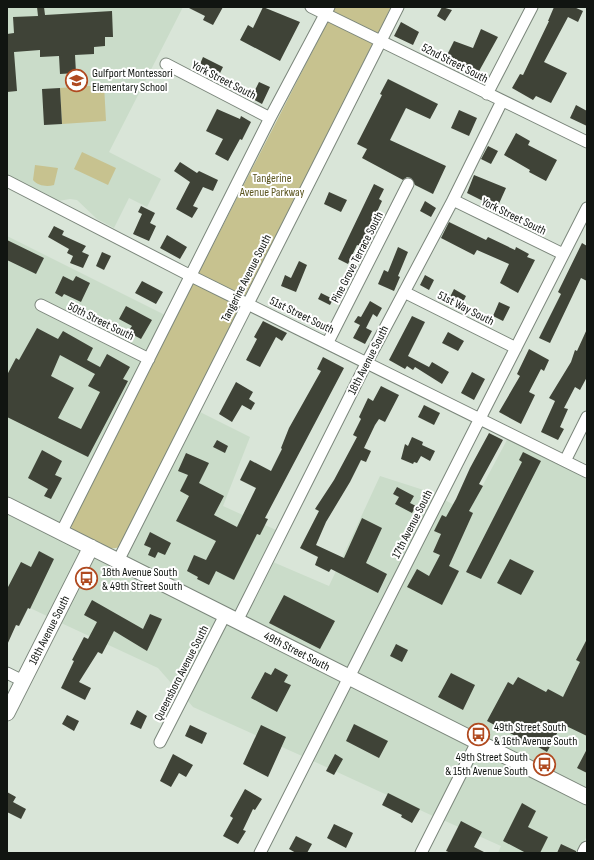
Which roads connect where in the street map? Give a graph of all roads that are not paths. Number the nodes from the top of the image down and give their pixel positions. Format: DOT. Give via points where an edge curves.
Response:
graph roads {
  1 [pos="311,7"];
  2 [pos="398,7"];
  3 [pos="532,7"];
  4 [pos="327,10"];
  5 [pos="381,41"];
  6 [pos="166,64"];
  7 [pos="488,94"];
  8 [pos="502,101"];
  9 [pos="270,118"];
  10 [pos="587,142"];
  11 [pos="7,181"];
  12 [pos="408,184"];
  13 [pos="454,200"];
  14 [pos="587,208"];
  15 [pos="563,254"];
  16 [pos="191,276"];
  17 [pos="404,292"];
  18 [pos="248,303"];
  19 [pos="41,305"];
  20 [pos="328,342"];
  21 [pos="516,348"];
  22 [pos="149,359"];
  23 [pos="367,362"];
  24 [pos="587,417"];
  25 [pos="481,418"];
  26 [pos="566,461"];
  27 [pos="587,472"];
  28 [pos="7,505"];
  29 [pos="62,533"];
  30 [pos="91,547"];
  31 [pos="118,561"];
  32 [pos="231,618"];
  33 [pos="7,673"];
  34 [pos="348,677"];
  35 [pos="23,681"];
  36 [pos="7,714"];
  37 [pos="160,742"];
  38 [pos="477,742"];
  39 [pos="587,797"];
  40 [pos="587,848"];
  41 [pos="260,853"];
  42 [pos="421,853"];
  43 [pos="585,853"];
  1 -- 4 [label="street, 52nd Street South"];
  2 -- 5 [label="street, Tangerine Avenue South"];
  3 -- 7 [label="street"];
  4 -- 5 [label="street, 52nd Street South"];
  4 -- 9 [label="street"];
  5 -- 7 [label="street, 52nd Street South"];
  5 -- 18 [label="street, Tangerine Avenue South"];
  6 -- 9 [label="street, York Street South"];
  7 -- 8 [label="street, 52nd Street South"];
  8 -- 10 [label="street, 52nd Street South"];
  8 -- 13 [label="street, 18th Avenue South"];
  9 -- 16 [label="street"];
  11 -- 16 [label="street, 51st Street South"];
  12 -- 20 [label="street, Pine Grove Terrace South"];
  13 -- 15 [label="street, York Street South"];
  13 -- 17 [label="street, 18th Avenue South"];
  14 -- 15 [label="street, 17th Avenue South"];
  15 -- 21 [label="street, 17th Avenue South"];
  16 -- 18 [label="street, 51st Street South"];
  16 -- 22 [label="street"];
  17 -- 21 [label="street, 51st Way South"];
  17 -- 23 [label="street, 18th Avenue South"];
  18 -- 20 [label="street, 51st Street South"];
  18 -- 31 [label="street, Tangerine Avenue South"];
  19 -- 22 [label="street, 50th Street South"];
  20 -- 23 [label="street, 51st Street South"];
  21 -- 25 [label="street, 17th Avenue South"];
  22 -- 29 [label="street"];
  23 -- 25 [label="street, 51st Street South"];
  23 -- 32 [label="street, 18th Avenue South"];
  24 -- 26 [label="street"];
  25 -- 26 [label="street, 51st Street South"];
  25 -- 34 [label="street, 17th Avenue South"];
  26 -- 27 [label="street, 51st Street South"];
  28 -- 29 [label="main road, 49th Street South"];
  29 -- 30 [label="main road, 49th Street South"];
  30 -- 31 [label="main road, 49th Street South"];
  30 -- 35 [label="main road, 18th Avenue South"];
  31 -- 32 [label="main road, 49th Street South"];
  32 -- 34 [label="main road, 49th Street South"];
  32 -- 37 [label="street, Queensboro Avenue South"];
  33 -- 35 [label="street"];
  34 -- 38 [label="main road, 49th Street South"];
  34 -- 41 [label="street, 17th Avenue South"];
  35 -- 36 [label="main road, 18th Avenue South"];
  38 -- 39 [label="main road, 49th Street South"];
  38 -- 42 [label="street"];
  40 -- 43 [label="main road"];
}
